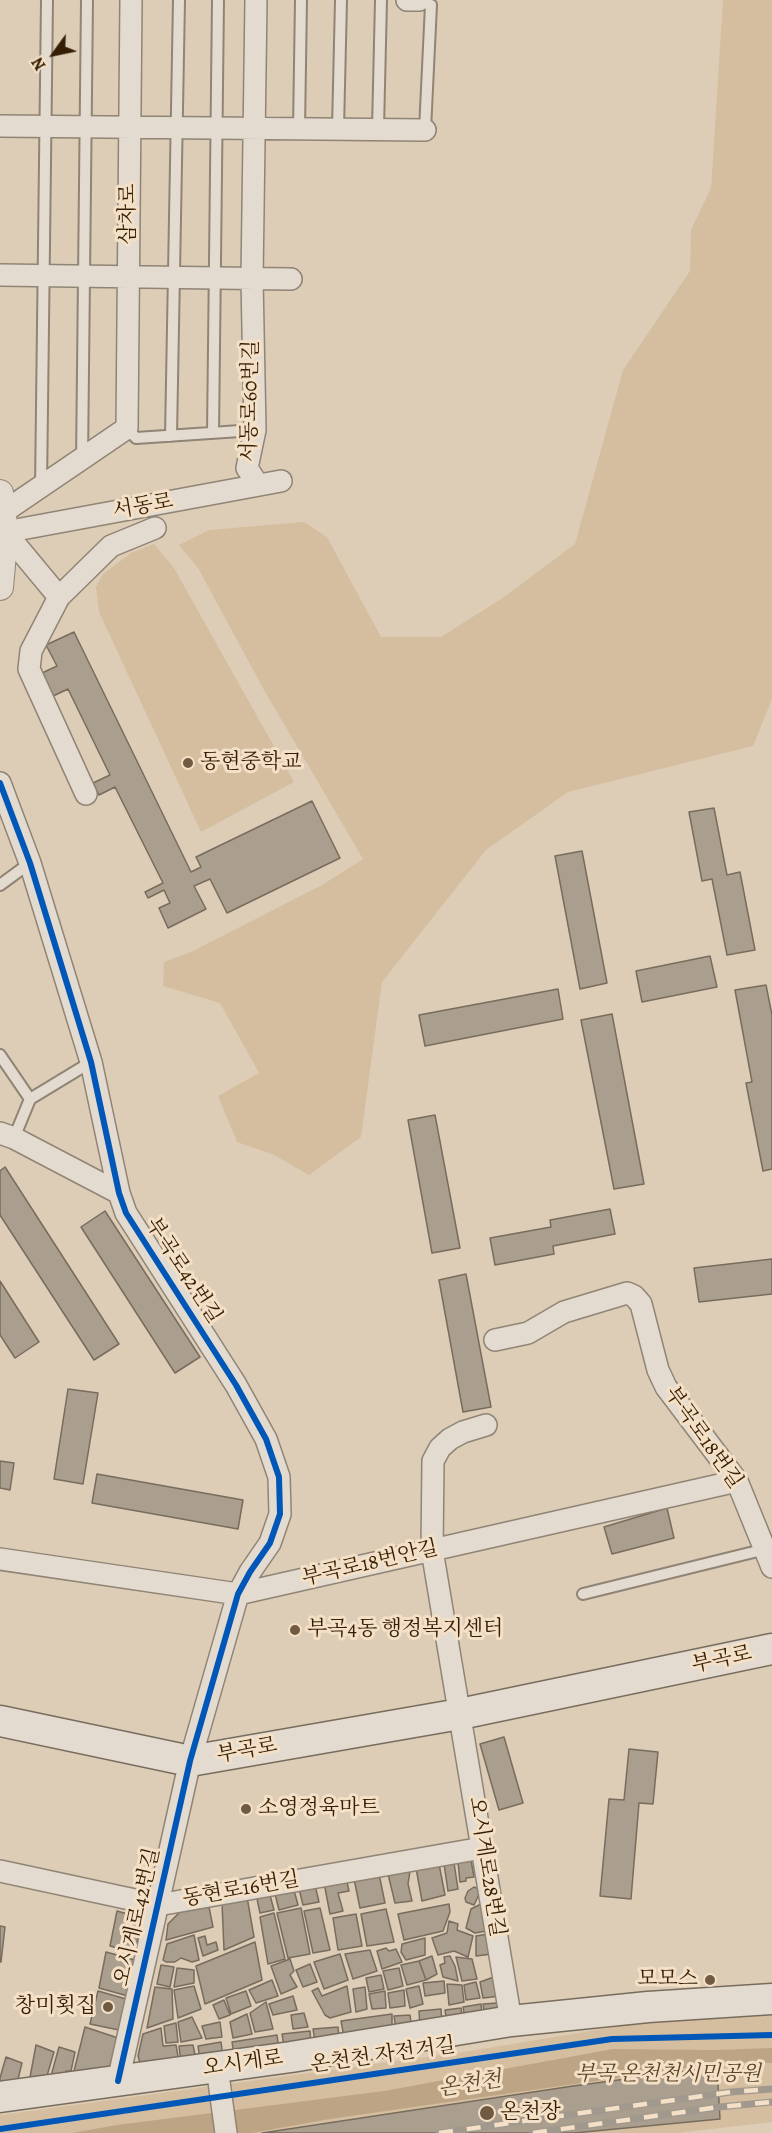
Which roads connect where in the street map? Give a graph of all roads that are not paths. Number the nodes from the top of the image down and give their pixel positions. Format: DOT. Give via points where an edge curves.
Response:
graph roads {
  1 [pos="47,0"];
  2 [pos="87,0"];
  3 [pos="131,0"];
  4 [pos="179,0"];
  5 [pos="218,0"];
  6 [pos="256,0"];
  7 [pos="301,0"];
  8 [pos="340,0"];
  9 [pos="381,0"];
  10 [pos="415,0"];
  11 [pos="0,126"];
  12 [pos="46,127"];
  13 [pos="85,128"];
  14 [pos="130,128"];
  15 [pos="176,128"];
  16 [pos="217,128"];
  17 [pos="253,129"];
  18 [pos="299,129"];
  19 [pos="338,129"];
  20 [pos="378,129"];
  21 [pos="425,130"];
  22 [pos="0,275"];
  23 [pos="44,275"];
  24 [pos="83,276"];
  25 [pos="129,277"];
  26 [pos="174,278"];
  27 [pos="215,278"];
  28 [pos="252,279"];
  29 [pos="291,279"];
  30 [pos="128,428"];
  31 [pos="255,430"];
  32 [pos="213,433"];
  33 [pos="171,436"];
  34 [pos="82,461"];
  35 [pos="281,481"];
  36 [pos="258,485"];
  37 [pos="41,488"];
  38 [pos="2,513"];
  39 [pos="155,528"];
  40 [pos="0,583"];
  41 [pos="59,597"];
  42 [pos="0,785"];
  43 [pos="86,794"];
  44 [pos="30,863"];
  45 [pos="0,885"];
  46 [pos="0,1055"];
  47 [pos="91,1062"];
  48 [pos="30,1099"];
  49 [pos="7,1136"];
  50 [pos="120,1192"];
  51 [pos="495,1340"];
  52 [pos="486,1425"];
  53 [pos="737,1481"];
  54 [pos="432,1550"];
  55 [pos="769,1558"];
  56 [pos="0,1559"];
  57 [pos="238,1594"];
  58 [pos="583,1594"];
  59 [pos="772,1649"];
  60 [pos="460,1714"];
  61 [pos="0,1721"];
  62 [pos="190,1761"];
  63 [pos="482,1848"];
  64 [pos="0,1871"];
  65 [pos="158,1905"];
  66 [pos="772,1999"];
  67 [pos="511,2020"];
  68 [pos="217,2067"];
  69 [pos="118,2081"];
  70 [pos="0,2097"];
  71 [pos="226,2133"];
  1 -- 12 [label="lane"];
  2 -- 13 [label="lane"];
  3 -- 14 [label="street, 삼차로"];
  4 -- 15 [label="lane"];
  5 -- 16 [label="lane, 서동로60번길"];
  6 -- 17 [label="street, 서동로60번길"];
  7 -- 18 [label="lane"];
  8 -- 19 [label="lane"];
  9 -- 20 [label="lane"];
  10 -- 21 [label="lane" via="431,5"];
  11 -- 12 [label="street"];
  12 -- 13 [label="street"];
  12 -- 23 [label="lane"];
  13 -- 14 [label="street"];
  13 -- 24 [label="lane"];
  14 -- 15 [label="street"];
  14 -- 25 [label="street, 삼차로"];
  15 -- 16 [label="street"];
  15 -- 26 [label="lane"];
  16 -- 17 [label="street"];
  16 -- 27 [label="lane, 서동로60번길"];
  17 -- 18 [label="street"];
  17 -- 28 [label="street, 서동로60번길"];
  18 -- 19 [label="street"];
  19 -- 20 [label="street"];
  20 -- 21 [label="street"];
  22 -- 23 [label="street"];
  23 -- 24 [label="street"];
  23 -- 37 [label="lane"];
  24 -- 25 [label="street"];
  24 -- 34 [label="lane"];
  25 -- 26 [label="street"];
  25 -- 30 [label="street, 삼차로"];
  26 -- 27 [label="street"];
  26 -- 33 [label="lane"];
  27 -- 28 [label="street"];
  27 -- 32 [label="lane, 서동로60번길"];
  28 -- 29 [label="street"];
  28 -- 31 [label="street, 서동로60번길"];
  30 -- 33 [label="lane" via="136,438"];
  30 -- 34 [label="street"];
  31 -- 32 [label="lane"];
  31 -- 36 [label="street, 서동로60번길" via="247,468"];
  32 -- 33 [label="lane"];
  34 -- 37 [label="street"];
  35 -- 36 [label="street, 서동로"];
  36 -- 38 [label="street, 서동로"];
  37 -- 38 [label="street"];
  38 -- 40 [label="street"];
  38 -- 41 [label="street"];
  39 -- 41 [label="street" via="111,546"];
  41 -- 43 [label="street" via="31,651 29,669"];
  42 -- 44 [label="street, 부곡로42번길"];
  44 -- 45 [label="lane"];
  44 -- 47 [label="street, 부곡로42번길"];
  46 -- 48 [label="lane"];
  47 -- 48 [label="lane"];
  47 -- 50 [label="street, 부곡로42번길"];
  48 -- 49 [label="lane"];
  49 -- 50 [label="street"];
  50 -- 57 [label="street, 부곡로42번길" via="126,1213 236,1385 266,1439 279,1477 280,1514 270,1543"];
  51 -- 53 [label="street, 부곡로18번길" via="528,1333 564,1312 627,1293 634,1296 641,1304 666,1387"];
  52 -- 54 [label="street" via="450,1438 433,1461"];
  53 -- 54 [label="street, 부곡로18번안길"];
  53 -- 55 [label="street, 부곡로18번길"];
  54 -- 57 [label="street, 부곡로18번안길"];
  54 -- 60 [label="street"];
  55 -- 58 [label="lane, 부곡로18번길"];
  56 -- 57 [label="street, 부곡로18번안길"];
  57 -- 62 [label="street, 부곡로42번길"];
  59 -- 60 [label="main road, 부곡로"];
  60 -- 62 [label="main road, 부곡로"];
  60 -- 63 [label="street, 오시게로28번길"];
  61 -- 62 [label="main road, 부곡로"];
  62 -- 65 [label="street, 오시게로42번길"];
  63 -- 65 [label="street, 동현로16번길"];
  63 -- 67 [label="street, 오시게로28번길"];
  64 -- 65 [label="street, 동현로16번길"];
  65 -- 69 [label="street, 오시게로42번길"];
  66 -- 67 [label="main road, 오시게로"];
  67 -- 68 [label="main road, 오시게로"];
  68 -- 69 [label="main road, 오시게로"];
  68 -- 71 [label="street"];
  69 -- 70 [label="main road, 오시게로"];
}
